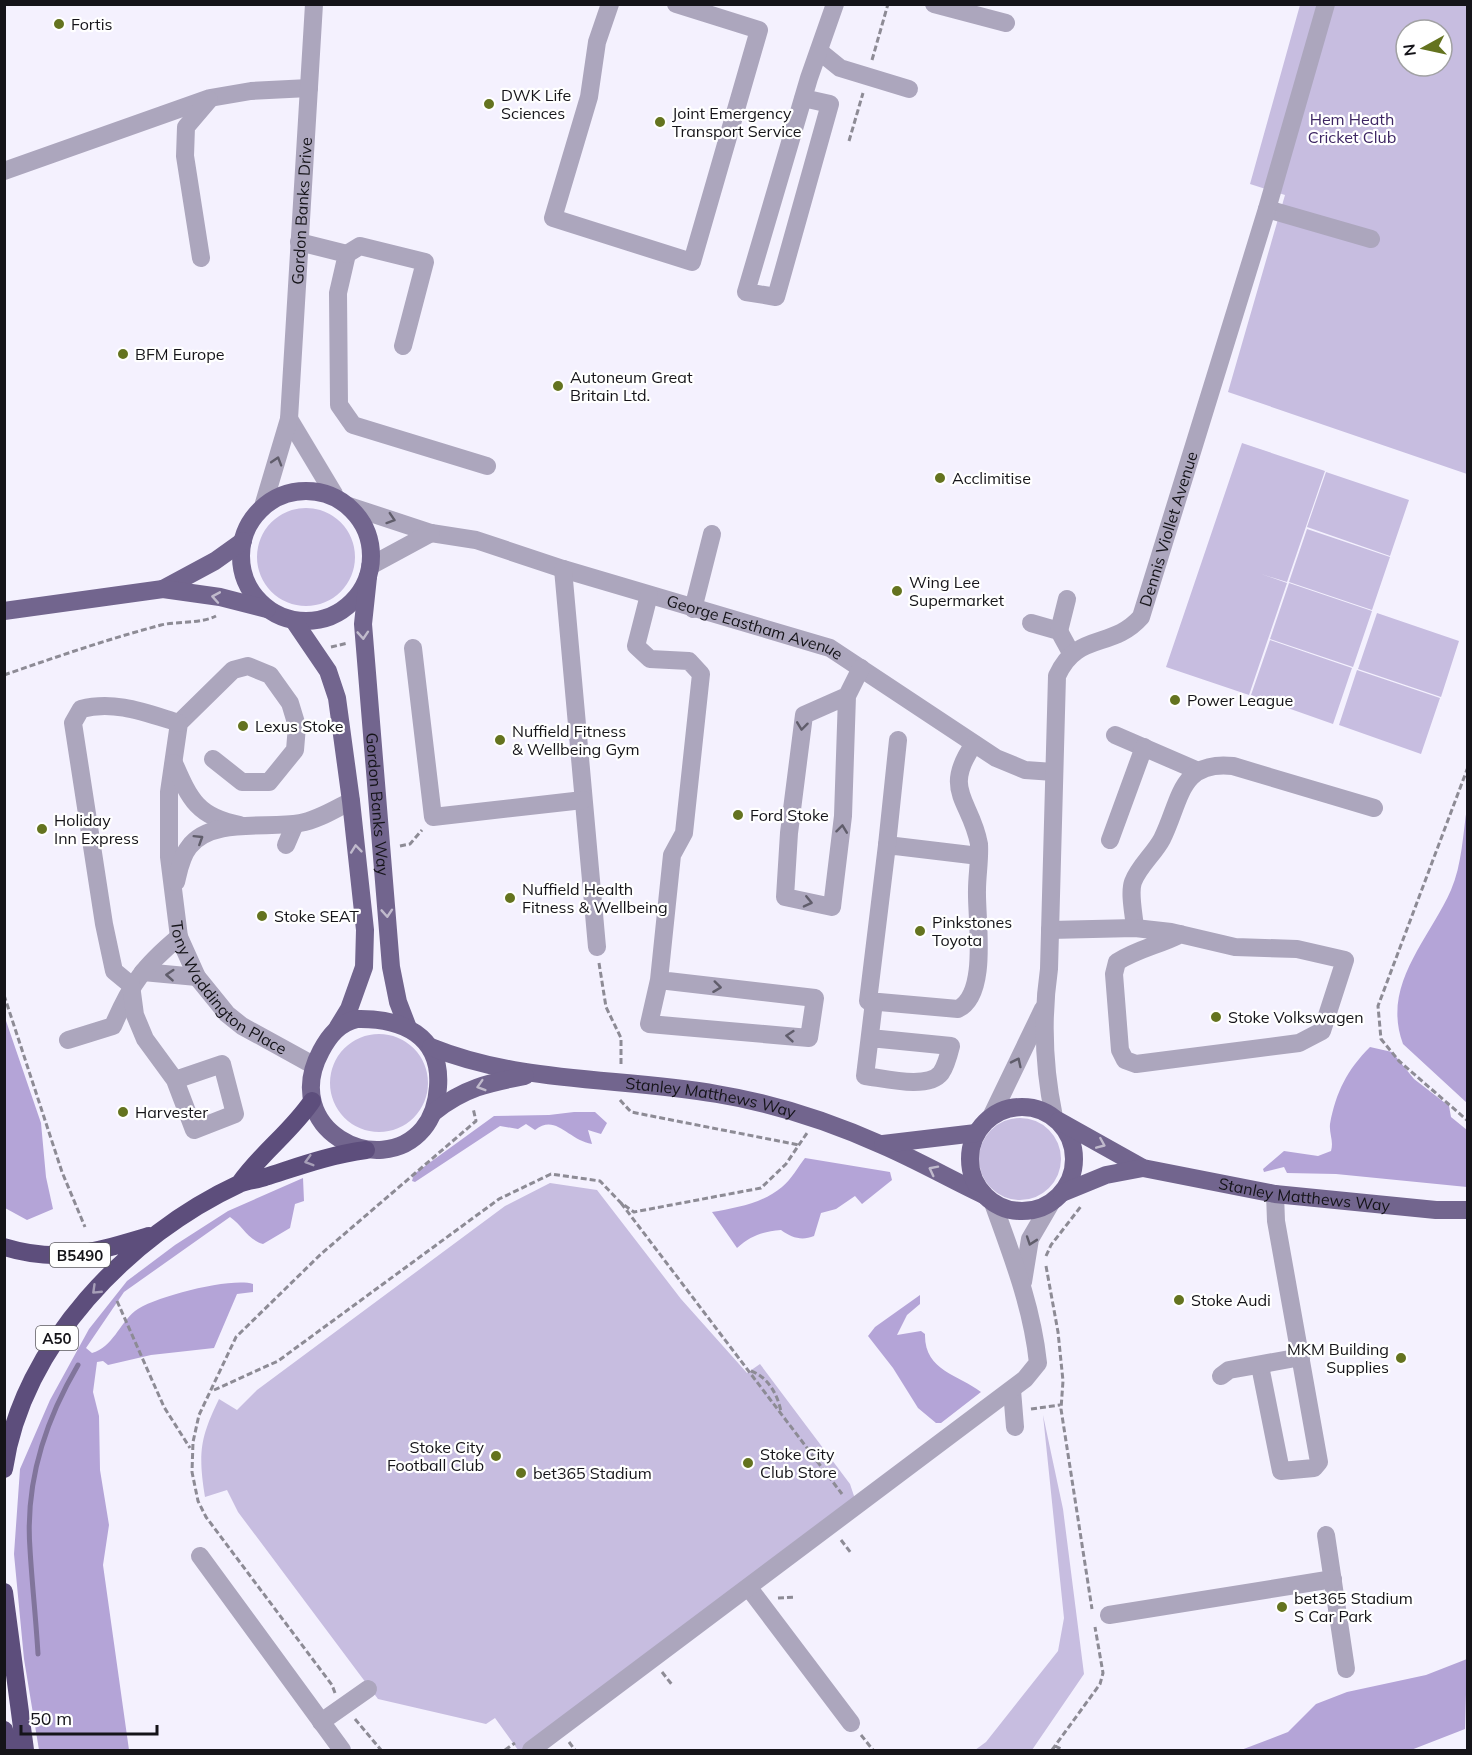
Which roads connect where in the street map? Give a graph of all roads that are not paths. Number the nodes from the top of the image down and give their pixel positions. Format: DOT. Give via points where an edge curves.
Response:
graph roads {
  1 [pos="314,4"];
  2 [pos="610,4"];
  3 [pos="676,4"];
  4 [pos="835,4"];
  5 [pos="934,4"];
  6 [pos="1326,4"];
  7 [pos="987,11"];
  8 [pos="1006,23"];
  9 [pos="819,51"];
  10 [pos="309,88"];
  11 [pos="909,89"];
  12 [pos="210,98"];
  13 [pos="803,98"];
  14 [pos="4,171"];
  15 [pos="1267,209"];
  16 [pos="1371,239"];
  17 [pos="299,242"];
  18 [pos="347,254"];
  19 [pos="201,258"];
  20 [pos="403,346"];
  21 [pos="289,419"];
  22 [pos="487,466"];
  23 [pos="334,494"];
  24 [pos="264,503"];
  25 [pos="350,506"];
  26 [pos="431,533"];
  27 [pos="712,534"];
  28 [pos="243,541"];
  29 [pos="563,570"];
  30 [pos="369,571"];
  31 [pos="163,590"];
  32 [pos="649,595"];
  33 [pos="1067,599"];
  34 [pos="693,609"];
  35 [pos="269,610"];
  36 [pos="4,611"];
  37 [pos="294,621"];
  38 [pos="1031,623"];
  39 [pos="1059,631"];
  40 [pos="412,648"];
  41 [pos="1071,653"];
  42 [pos="861,668"];
  43 [pos="847,696"];
  44 [pos="179,723"];
  45 [pos="1115,735"];
  46 [pos="898,740"];
  47 [pos="974,744"];
  48 [pos="1144,747"];
  49 [pos="213,759"];
  50 [pos="174,763"];
  51 [pos="1196,770"];
  52 [pos="1054,772"];
  53 [pos="583,800"];
  54 [pos="351,801"];
  55 [pos="1374,808"];
  56 [pos="295,824"];
  57 [pos="242,825"];
  58 [pos="1110,840"];
  59 [pos="286,845"];
  60 [pos="887,845"];
  61 [pos="979,856"];
  62 [pos="174,889"];
  63 [pos="1135,928"];
  64 [pos="1050,930"];
  65 [pos="1182,934"];
  66 [pos="179,938"];
  67 [pos="597,947"];
  68 [pos="197,977"];
  69 [pos="137,979"];
  70 [pos="659,980"];
  71 [pos="874,1002"];
  72 [pos="1044,1007"];
  73 [pos="338,1027"];
  74 [pos="408,1028"];
  75 [pos="870,1038"];
  76 [pos="68,1040"];
  77 [pos="431,1047"];
  78 [pos="313,1065"];
  79 [pos="534,1074"];
  80 [pos="175,1080"];
  81 [pos="312,1101"];
  82 [pos="434,1112"];
  83 [pos="992,1115"];
  84 [pos="1056,1119"];
  85 [pos="976,1133"];
  86 [pos="882,1144"];
  87 [pos="366,1150"];
  88 [pos="1143,1168"];
  89 [pos="240,1183"];
  90 [pos="1275,1194"];
  91 [pos="1057,1198"];
  92 [pos="988,1199"];
  93 [pos="1467,1210"];
  94 [pos="154,1234"];
  95 [pos="4,1246"];
  96 [pos="1023,1283"];
  97 [pos="1301,1357"];
  98 [pos="1260,1366"];
  99 [pos="1221,1376"];
  100 [pos="1012,1390"];
  101 [pos="1015,1419"];
  102 [pos="4,1469"];
  103 [pos="1326,1535"];
  104 [pos="200,1556"];
  105 [pos="1333,1579"];
  106 [pos="749,1588"];
  107 [pos="4,1592"];
  108 [pos="1109,1615"];
  109 [pos="1346,1669"];
  110 [pos="368,1689"];
  111 [pos="321,1722"];
  112 [pos="851,1723"];
  113 [pos="4,1730"];
  114 [pos="527,1744"];
  115 [pos="9,1750"];
  116 [pos="25,1750"];
  117 [pos="342,1750"];
  1 -- 10 [label="street, Gordon Banks Drive"];
  2 -- 3 [label="street" via="597,42 589,97 553,218 692,262 759,30"];
  4 -- 9 [label="street"];
  5 -- 7 [label="street"];
  6 -- 15 [label="street, Dennis Viollet Avenue"];
  7 -- 8 [label="street"];
  9 -- 11 [label="street" via="840,68"];
  9 -- 13 [label="street"];
  10 -- 12 [label="street"];
  10 -- 17 [label="street, Gordon Banks Drive"];
  12 -- 14 [label="street"];
  12 -- 19 [label="street" via="186,127 185,156"];
  13 -- 13 [label="street" via="756,257 747,292 776,297 830,104"];
  15 -- 16 [label="street"];
  15 -- 41 [label="street, Dennis Viollet Avenue" via="1141,617 1130,630"];
  17 -- 18 [label="street"];
  17 -- 21 [label="street, Gordon Banks Drive"];
  18 -- 20 [label="street" via="360,246 424,262"];
  18 -- 22 [label="street" via="338,293 339,405 353,425"];
  21 -- 23 [label="street"];
  24 -- 21 [label="street, Gordon Banks Drive, one-way"];
  23 -- 24 [label="main road" via="313,490"];
  23 -- 25 [label="main road"];
  24 -- 28 [label="main road"];
  25 -- 26 [label="street, George Eastham Avenue, one-way"];
  25 -- 30 [label="main road" via="370,544"];
  26 -- 29 [label="street, George Eastham Avenue" via="476,540"];
  26 -- 30 [label="street"];
  27 -- 34 [label="street"];
  28 -- 31 [label="main road"];
  28 -- 35 [label="main road" via="243,569 253,594"];
  29 -- 32 [label="street, George Eastham Avenue"];
  29 -- 53 [label="street"];
  30 -- 37 [label="main road" via="351,603 331,617"];
  30 -- 74 [label="main road, Gordon Banks Way, one-way" via="363,624 391,967"];
  35 -- 31 [label="main road, one-way" via="219,597"];
  31 -- 36 [label="main road"];
  32 -- 34 [label="street, George Eastham Avenue"];
  32 -- 70 [label="street" via="636,646 650,659 689,661 701,674 684,833 672,855"];
  33 -- 39 [label="street"];
  34 -- 42 [label="street, George Eastham Avenue" via="831,648"];
  35 -- 37 [label="main road"];
  37 -- 54 [label="main road, Gordon Banks Way" via="328,671 337,698"];
  38 -- 39 [label="street"];
  39 -- 41 [label="street"];
  40 -- 53 [label="street" via="433,818"];
  41 -- 52 [label="street" via="1057,676"];
  42 -- 43 [label="street"];
  42 -- 47 [label="street, George Eastham Avenue"];
  43 -- 43 [label="street, one-way" via="804,715 789,833 785,897 832,908 843,816"];
  44 -- 49 [label="street" via="233,670 248,666 270,675 290,703 297,726 294,750 269,782 242,782"];
  44 -- 50 [label="street, Tony Waddington Place"];
  44 -- 69 [label="street" via="122,706 97,705 81,709 73,723 114,971"];
  45 -- 48 [label="street"];
  46 -- 60 [label="street"];
  47 -- 52 [label="street, George Eastham Avenue" via="1013,766"];
  47 -- 61 [label="street" via="960,767 958,784 963,805 977,832"];
  48 -- 51 [label="street"];
  48 -- 58 [label="street"];
  50 -- 57 [label="street" via="194,805 209,816"];
  50 -- 62 [label="street, Tony Waddington Place" via="169,792 169,857"];
  51 -- 55 [label="street" via="1213,764 1233,766"];
  51 -- 63 [label="street" via="1176,801 1161,840 1132,883"];
  52 -- 64 [label="street"];
  53 -- 67 [label="street"];
  54 -- 56 [label="street, Tony Waddington Place" via="313,820"];
  73 -- 54 [label="main road, Gordon Banks Way, one-way" via="350,1009 364,967 365,930"];
  56 -- 57 [label="street, Tony Waddington Place"];
  56 -- 59 [label="street"];
  62 -- 57 [label="street, Tony Waddington Place, one-way" via="182,857 196,839"];
  60 -- 61 [label="street"];
  60 -- 71 [label="street" via="868,1001"];
  61 -- 71 [label="street" via="978,963 969,1000 958,1009"];
  62 -- 66 [label="street, Tony Waddington Place"];
  63 -- 64 [label="street"];
  63 -- 65 [label="street"];
  64 -- 72 [label="street"];
  65 -- 65 [label="street" via="1131,953 1118,962 1114,974 1120,1050 1125,1060 1136,1064 1299,1043 1322,1031 1345,960 1297,949 1235,947"];
  66 -- 68 [label="street, Tony Waddington Place"];
  66 -- 69 [label="street" via="160,952"];
  68 -- 69 [label="street, one-way"];
  68 -- 78 [label="street, Tony Waddington Place" via="234,1020"];
  69 -- 76 [label="street" via="113,1026"];
  69 -- 80 [label="street" via="135,1015 145,1039"];
  70 -- 70 [label="street, one-way" via="815,998 809,1038 649,1024"];
  71 -- 75 [label="street"];
  83 -- 72 [label="street, one-way"];
  72 -- 84 [label="street" via="1049,1095"];
  73 -- 74 [label="main road" via="357,1019 379,1018"];
  73 -- 78 [label="main road"];
  74 -- 77 [label="main road"];
  75 -- 75 [label="street" via="865,1076 905,1081 939,1076 951,1046"];
  77 -- 79 [label="main road, Stanley Matthews Way" via="461,1059"];
  77 -- 82 [label="main road" via="439,1079"];
  78 -- 81 [label="main road"];
  79 -- 82 [label="main road, Stanley Matthews Way, one-way" via="480,1085 455,1096"];
  79 -- 86 [label="main road, Stanley Matthews Way" via="718,1094"];
  81 -- 87 [label="main road" via="332,1134"];
  81 -- 89 [label="highway" via="288,1133 255,1161"];
  82 -- 87 [label="main road" via="419,1134 409,1141"];
  83 -- 84 [label="main road" via="1017,1106 1039,1109"];
  83 -- 85 [label="main road"];
  84 -- 88 [label="main road, Stanley Matthews Way, one-way"];
  84 -- 91 [label="main road" via="1072,1141 1074,1155 1073,1170"];
  85 -- 86 [label="main road, Stanley Matthews Way"];
  85 -- 92 [label="main road" via="970,1148 970,1168 975,1183"];
  92 -- 86 [label="main road, Stanley Matthews Way, one-way"];
  87 -- 89 [label="highway, one-way" via="306,1161"];
  88 -- 90 [label="main road, Stanley Matthews Way"];
  88 -- 91 [label="main road, Stanley Matthews Way" via="1106,1174"];
  89 -- 94 [label="highway"];
  90 -- 93 [label="main road, Stanley Matthews Way"];
  90 -- 97 [label="street" via="1276,1221"];
  91 -- 92 [label="main road" via="1025,1212"];
  91 -- 96 [label="street, one-way" via="1030,1239"];
  92 -- 96 [label="street"];
  94 -- 95 [label="highway, B5490" via="87,1254 62,1257"];
  94 -- 102 [label="highway, A50, one-way" via="84,1301 60,1334 26,1393"];
  96 -- 100 [label="street" via="1038,1363"];
  97 -- 98 [label="street"];
  97 -- 98 [label="street" via="1319,1462 1314,1468 1281,1471"];
  98 -- 99 [label="street"];
  100 -- 101 [label="street"];
  100 -- 106 [label="street"];
  103 -- 105 [label="street"];
  104 -- 111 [label="street"];
  105 -- 108 [label="street"];
  105 -- 109 [label="street"];
  106 -- 112 [label="street"];
  106 -- 114 [label="street"];
  107 -- 116 [label="highway"];
  110 -- 111 [label="street"];
  111 -- 117 [label="street"];
  113 -- 115 [label="highway"];
}
